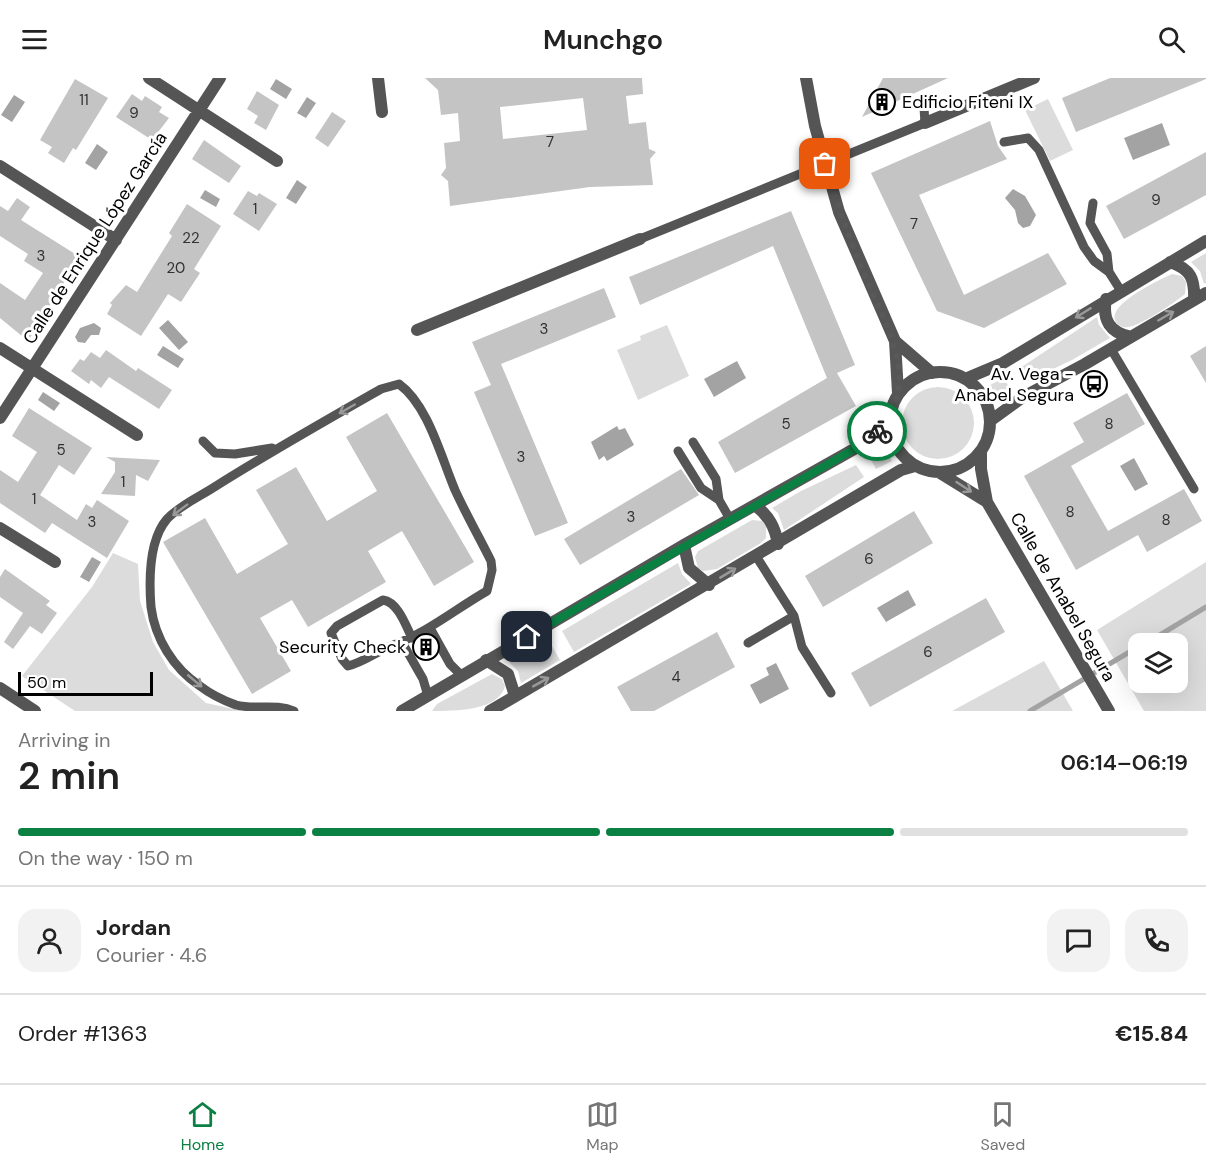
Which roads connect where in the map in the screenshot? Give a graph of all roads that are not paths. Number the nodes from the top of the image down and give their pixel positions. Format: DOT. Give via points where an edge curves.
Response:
graph roads {
  1 [pos="149,78"];
  2 [pos="220,78"];
  3 [pos="378,78"];
  4 [pos="806,78"];
  5 [pos="1034,78"];
  6 [pos="924,108"];
  7 [pos="199,110"];
  8 [pos="382,112"];
  9 [pos="925,123"];
  10 [pos="1004,142"];
  11 [pos="277,161"];
  12 [pos="825,164"];
  13 [pos="0,166"];
  14 [pos="1093,203"];
  15 [pos="640,239"];
  16 [pos="116,240"];
  17 [pos="1206,241"];
  18 [pos="1170,262"];
  19 [pos="1109,272"];
  20 [pos="1120,291"];
  21 [pos="1206,293"];
  22 [pos="1106,299"];
  23 [pos="1194,300"];
  24 [pos="417,330"];
  25 [pos="1131,337"];
  26 [pos="895,341"];
  27 [pos="0,348"];
  28 [pos="1111,349"];
  29 [pos="32,368"];
  30 [pos="932,373"];
  31 [pos="965,379"];
  32 [pos="898,393"];
  33 [pos="0,418"];
  34 [pos="889,418"];
  35 [pos="990,421"];
  36 [pos="137,435"];
  37 [pos="203,441"];
  38 [pos="693,442"];
  39 [pos="280,447"];
  40 [pos="678,451"];
  41 [pos="981,451"];
  42 [pos="915,466"];
  43 [pos="940,472"];
  44 [pos="1194,489"];
  45 [pos="719,500"];
  46 [pos="987,502"];
  47 [pos="755,505"];
  48 [pos="730,519"];
  49 [pos="0,528"];
  50 [pos="778,544"];
  51 [pos="684,545"];
  52 [pos="756,556"];
  53 [pos="55,562"];
  54 [pos="709,585"];
  55 [pos="794,616"];
  56 [pos="430,628"];
  57 [pos="412,638"];
  58 [pos="748,643"];
  59 [pos="403,644"];
  60 [pos="486,660"];
  61 [pos="461,675"];
  62 [pos="0,688"];
  63 [pos="831,693"];
  64 [pos="515,696"];
  65 [pos="423,702"];
  66 [pos="1106,706"];
  67 [pos="35,711"];
  68 [pos="294,711"];
  69 [pos="402,711"];
  70 [pos="490,711"];
  1 -- 7 [label="street"];
  2 -- 7 [label="street, Calle de Enrique López García"];
  3 -- 8 [label="street"];
  4 -- 12 [label="street"];
  5 -- 9 [label="street"];
  6 -- 9 [label="lane"];
  7 -- 11 [label="street"];
  7 -- 16 [label="street, Calle de Enrique López García"];
  9 -- 12 [label="lane"];
  10 -- 19 [label="lane" via="1028,138 1039,150 1084,247"];
  12 -- 15 [label="lane"];
  12 -- 26 [label="street" via="843,223"];
  13 -- 16 [label="street"];
  14 -- 19 [label="lane" via="1090,223 1107,254"];
  15 -- 24 [label="street"];
  16 -- 29 [label="street, Calle de Enrique López García"];
  17 -- 18 [label="street"];
  18 -- 20 [label="street"];
  18 -- 23 [label="street" via="1192,276"];
  19 -- 20 [label="lane"];
  20 -- 22 [label="street"];
  21 -- 23 [label="street"];
  22 -- 25 [label="street" via="1107,323 1113,331"];
  22 -- 31 [label="street, one-way" via="1003,363"];
  25 -- 23 [label="street, one-way"];
  25 -- 28 [label="street"];
  26 -- 30 [label="street"];
  26 -- 32 [label="street"];
  27 -- 29 [label="street"];
  28 -- 35 [label="street" via="1023,397"];
  28 -- 44 [label="lane"];
  29 -- 33 [label="street, Calle de Enrique López García"];
  29 -- 36 [label="street"];
  30 -- 31 [label="street" via="944,372"];
  30 -- 32 [label="street"];
  31 -- 35 [label="street" via="987,404"];
  32 -- 34 [label="street"];
  34 -- 42 [label="street" via="895,446"];
  34 -- 47 [label="street" via="856,448"];
  35 -- 41 [label="street"];
  37 -- 39 [label="lane" via="215,453"];
  38 -- 45 [label="lane" via="716,479"];
  56 -- 39 [label="lane, one-way" via="487,591 492,570 420,405 409,391 399,384 381,389"];
  39 -- 68 [label="lane, one-way" via="167,519 154,552 150,594 152,617 163,647 199,686 236,705 283,706"];
  40 -- 45 [label="lane" via="701,488"];
  41 -- 43 [label="street" via="970,463"];
  41 -- 46 [label="street, Calle de Anabel Segura"];
  42 -- 43 [label="street"];
  42 -- 50 [label="street" via="901,470"];
  43 -- 46 [label="street, Calle de Anabel Segura, one-way"];
  45 -- 48 [label="lane"];
  46 -- 66 [label="street, Calle de Anabel Segura"];
  47 -- 48 [label="street"];
  47 -- 50 [label="street" via="766,513 776,530"];
  48 -- 51 [label="street"];
  49 -- 53 [label="street"];
  50 -- 52 [label="street"];
  51 -- 54 [label="street" via="688,568"];
  51 -- 60 [label="street"];
  54 -- 52 [label="street, one-way"];
  52 -- 55 [label="lane"];
  64 -- 54 [label="street, one-way"];
  55 -- 58 [label="lane"];
  55 -- 63 [label="lane" via="802,647"];
  56 -- 57 [label="lane"];
  56 -- 61 [label="lane" via="450,664"];
  57 -- 59 [label="lane"];
  57 -- 59 [label="lane" via="395,606 383,600 331,633 348,666"];
  59 -- 65 [label="lane" via="423,679"];
  60 -- 61 [label="street"];
  60 -- 64 [label="street" via="508,674"];
  61 -- 65 [label="street"];
  62 -- 67 [label="street"];
  64 -- 70 [label="street"];
  65 -- 69 [label="street"];
}
